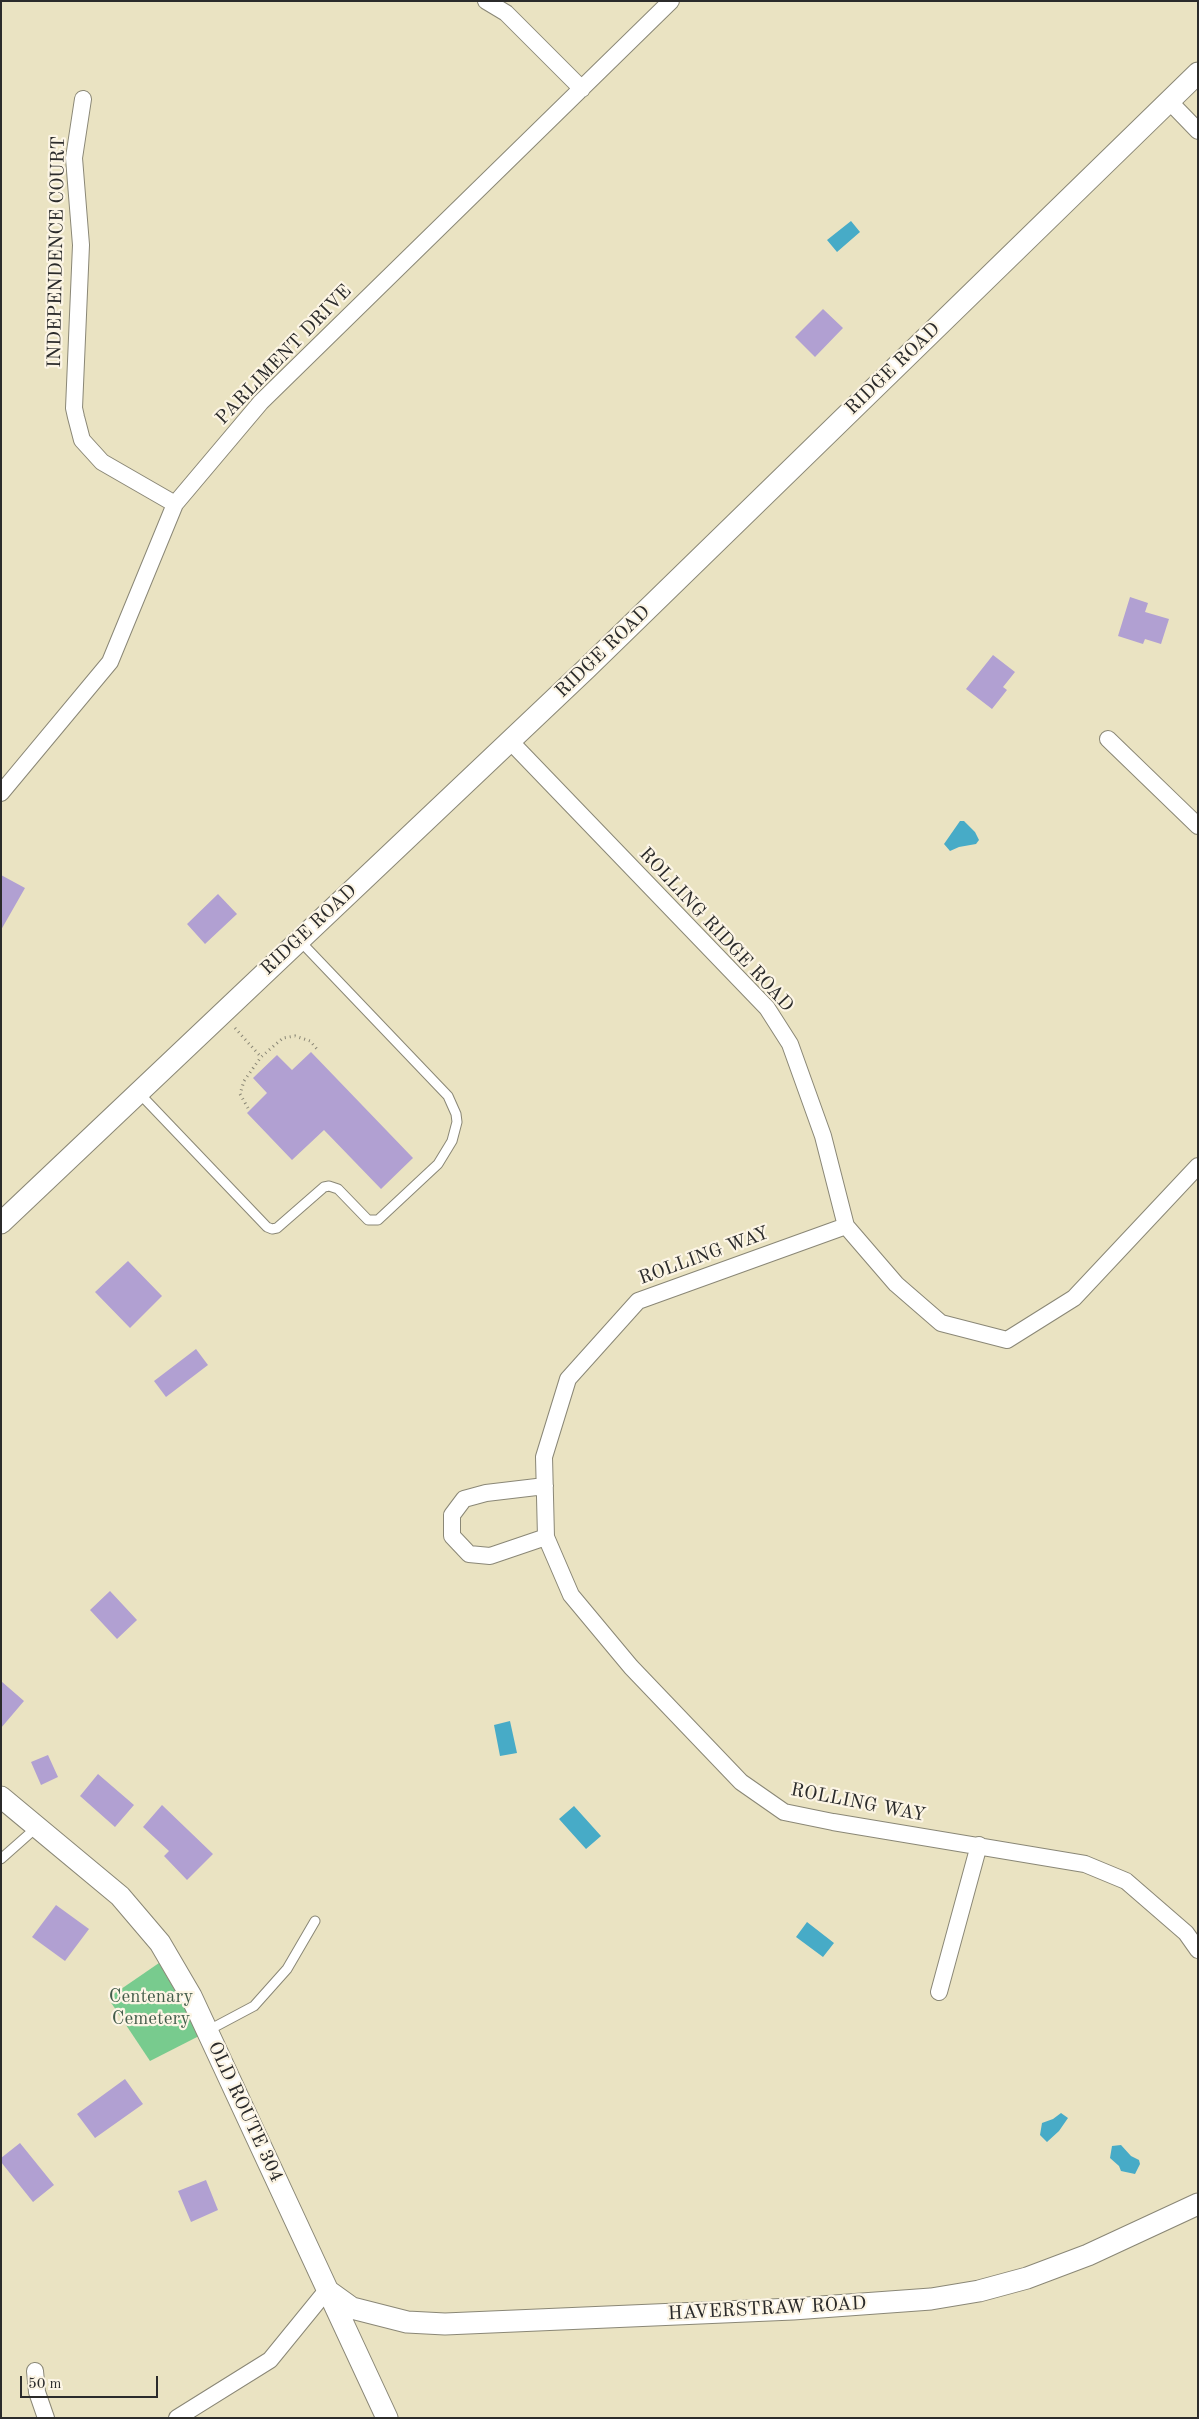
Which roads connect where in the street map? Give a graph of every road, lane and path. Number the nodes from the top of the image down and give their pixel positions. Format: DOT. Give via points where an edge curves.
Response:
graph roads {
  1 [pos="486,1"];
  2 [pos="670,1"];
  3 [pos="1198,73"];
  4 [pos="582,88"];
  5 [pos="82,99"];
  6 [pos="1169,101"];
  7 [pos="1198,131"];
  8 [pos="175,504"];
  9 [pos="1108,739"];
  10 [pos="510,741"];
  11 [pos="1,794"];
  12 [pos="1198,826"];
  13 [pos="299,940"];
  14 [pos="222,1013"];
  15 [pos="317,1049"];
  16 [pos="261,1057"];
  17 [pos="139,1092"];
  18 [pos="248,1108"];
  19 [pos="1198,1166"];
  20 [pos="1,1223"];
  21 [pos="846,1226"];
  22 [pos="545,1486"];
  23 [pos="546,1537"];
  24 [pos="1,1797"];
  25 [pos="38,1827"];
  26 [pos="979,1845"];
  27 [pos="1,1859"];
  28 [pos="315,1921"];
  29 [pos="1198,1950"];
  30 [pos="938,1992"];
  31 [pos="207,2031"];
  32 [pos="1198,2204"];
  33 [pos="327,2290"];
  34 [pos="35,2371"];
  35 [pos="46,2418"];
  36 [pos="177,2418"];
  37 [pos="387,2418"];
  1 -- 4 [label="street" via="506,13"];
  2 -- 4 [label="street, PARLIMENT DRIVE"];
  3 -- 6 [label="street, RIDGE ROAD"];
  4 -- 8 [label="street, PARLIMENT DRIVE" via="261,402"];
  5 -- 8 [label="street, INDEPENDENCE COURT" via="74,158 81,245 74,408 82,440 102,462"];
  6 -- 7 [label="street"];
  6 -- 10 [label="street, RIDGE ROAD"];
  8 -- 11 [label="street, PARLIMENT DRIVE" via="110,662"];
  9 -- 12 [label="street"];
  10 -- 13 [label="street, RIDGE ROAD"];
  10 -- 21 [label="street, ROLLING RIDGE ROAD" via="758,998 777,1023 790,1044 823,1136"];
  13 -- 14 [label="street, RIDGE ROAD"];
  13 -- 17 [label="lane" via="441,1089 453,1106 457,1122 447,1152 410,1191 382,1217 373,1221 368,1220 338,1190 324,1187 277,1228 267,1227"];
  14 -- 16 [label="path"];
  14 -- 17 [label="street, RIDGE ROAD"];
  15 -- 16 [label="path" via="310,1041 296,1036 283,1038"];
  16 -- 18 [label="path" via="246,1076 240,1094"];
  17 -- 20 [label="street, RIDGE ROAD"];
  19 -- 21 [label="street, ROLLING RIDGE ROAD" via="1074,1298 1007,1340 940,1323 896,1284"];
  21 -- 22 [label="street, ROLLING WAY" via="638,1301 568,1379 544,1457"];
  22 -- 23 [label="street, ROLLING WAY"];
  22 -- 23 [label="street" via="464,1499 452,1515 452,1536 469,1554 490,1556"];
  23 -- 26 [label="street, ROLLING WAY" via="571,1595 631,1667 741,1782 784,1812"];
  24 -- 25 [label="street, OLD ROUTE 304"];
  25 -- 27 [label="lane"];
  25 -- 31 [label="street, OLD ROUTE 304" via="120,1896 160,1943"];
  26 -- 29 [label="street, ROLLING WAY" via="1084,1864 1126,1881 1186,1933"];
  26 -- 30 [label="street"];
  28 -- 31 [label="lane" via="287,1969 254,2006"];
  31 -- 33 [label="street, OLD ROUTE 304"];
  32 -- 33 [label="street, HAVERSTRAW ROAD" via="1088,2256 1027,2278 979,2291 931,2298 793,2308 445,2324 407,2322 352,2308"];
  33 -- 36 [label="street" via="270,2360"];
  33 -- 37 [label="street, OLD ROUTE 304"];
  34 -- 35 [label="street" via="37,2392"];
}
